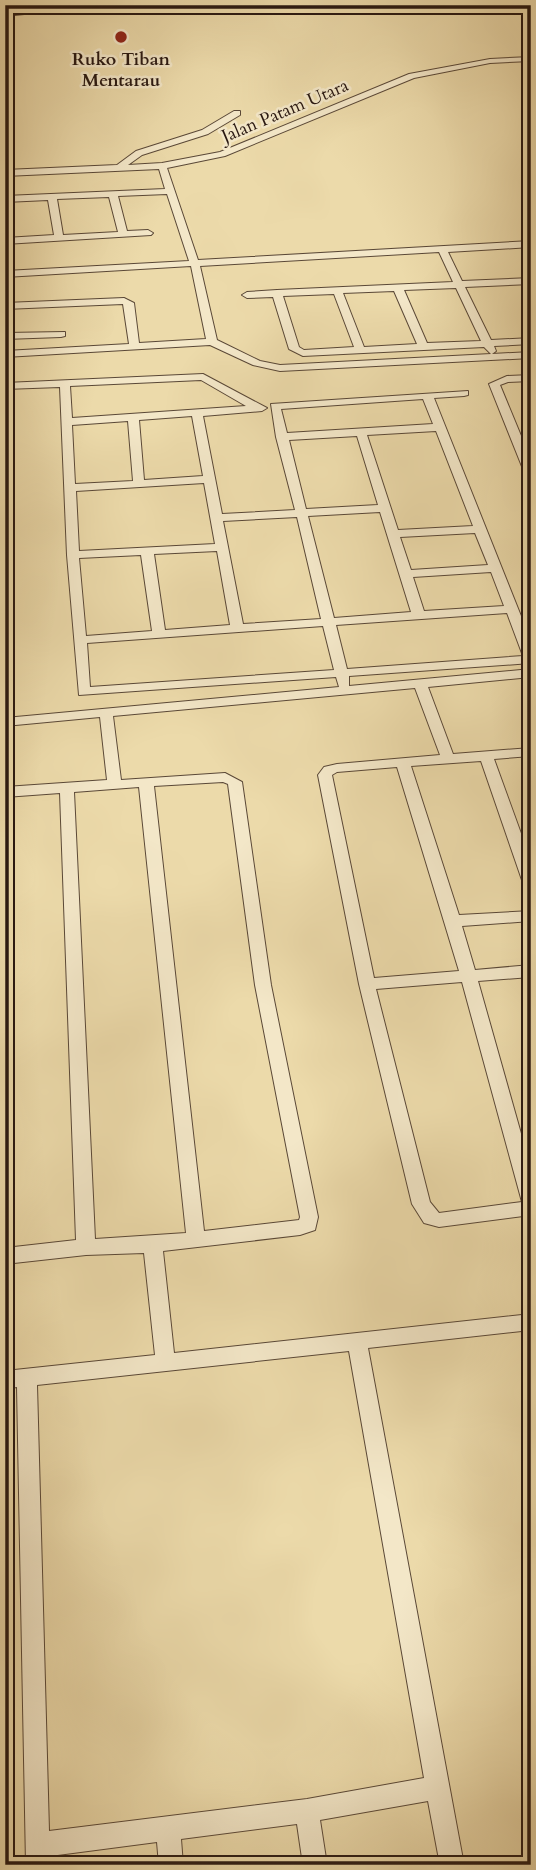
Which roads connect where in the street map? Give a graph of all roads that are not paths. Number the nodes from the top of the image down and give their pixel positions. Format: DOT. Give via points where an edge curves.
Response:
graph roads {
  1 [pos="108,5"];
  2 [pos="5,14"];
  3 [pos="531,59"];
  4 [pos="237,113"];
  5 [pos="162,166"];
  6 [pos="116,170"];
  7 [pos="5,173"];
  8 [pos="172,191"];
  9 [pos="113,194"];
  10 [pos="52,197"];
  11 [pos="5,199"];
  12 [pos="148,233"];
  13 [pos="123,234"];
  14 [pos="59,238"];
  15 [pos="5,241"];
  16 [pos="531,244"];
  17 [pos="442,249"];
  18 [pos="195,265"];
  19 [pos="5,274"];
  20 [pos="528,281"];
  21 [pos="460,286"];
  22 [pos="398,288"];
  23 [pos="337,290"];
  24 [pos="531,292"];
  25 [pos="277,293"];
  26 [pos="247,295"];
  27 [pos="5,306"];
  28 [pos="60,319"];
  29 [pos="5,336"];
  30 [pos="531,341"];
  31 [pos="212,342"];
  32 [pos="488,344"];
  33 [pos="134,347"];
  34 [pos="423,347"];
  35 [pos="63,351"];
  36 [pos="361,351"];
  37 [pos="5,354"];
  38 [pos="531,355"];
  39 [pos="493,357"];
  40 [pos="531,378"];
  41 [pos="65,383"];
  42 [pos="5,386"];
  43 [pos="464,393"];
  44 [pos="428,396"];
  45 [pos="275,405"];
  46 [pos="258,408"];
  47 [pos="197,414"];
  48 [pos="133,418"];
  49 [pos="66,422"];
  50 [pos="439,427"];
  51 [pos="361,432"];
  52 [pos="282,437"];
  53 [pos="529,467"];
  54 [pos="211,480"];
  55 [pos="139,483"];
  56 [pos="70,488"];
  57 [pos="386,508"];
  58 [pos="304,512"];
  59 [pos="218,518"];
  60 [pos="478,528"];
  61 [pos="393,534"];
  62 [pos="222,547"];
  63 [pos="147,551"];
  64 [pos="73,555"];
  65 [pos="493,568"];
  66 [pos="405,574"];
  67 [pos="509,609"];
  68 [pos="419,616"];
  69 [pos="330,623"];
  70 [pos="237,628"];
  71 [pos="159,635"];
  72 [pos="81,640"];
  73 [pos="531,659"];
  74 [pos="531,673"];
  75 [pos="342,675"];
  76 [pos="420,684"];
  77 [pos="344,692"];
  78 [pos="106,713"];
  79 [pos="5,722"];
  80 [pos="531,752"];
  81 [pos="486,756"];
  82 [pos="449,759"];
  83 [pos="403,763"];
  84 [pos="146,782"];
  85 [pos="115,785"];
  86 [pos="67,787"];
  87 [pos="5,792"];
  88 [pos="531,883"];
  89 [pos="531,916"];
  90 [pos="453,922"];
  91 [pos="531,971"];
  92 [pos="466,976"];
  93 [pos="367,984"];
  94 [pos="531,1202"];
  95 [pos="531,1208"];
  96 [pos="196,1240"];
  97 [pos="153,1245"];
  98 [pos="86,1247"];
  99 [pos="5,1256"];
  100 [pos="531,1322"];
  101 [pos="357,1340"];
  102 [pos="165,1361"];
  103 [pos="16,1378"];
  104 [pos="438,1787"];
  105 [pos="307,1811"];
  106 [pos="168,1829"];
  107 [pos="38,1855"];
  108 [pos="171,1865"];
  109 [pos="315,1865"];
  110 [pos="452,1865"];
  1 -- 2 [label="street"];
  3 -- 5 [label="street, Jalan Patam Utara" via="426,71 222,155"];
  4 -- 6 [label="street" via="205,132 139,153"];
  5 -- 6 [label="street, Jalan Patam Utara"];
  5 -- 8 [label="street"];
  6 -- 7 [label="street, Jalan Patam Utara"];
  8 -- 9 [label="street"];
  8 -- 18 [label="street"];
  9 -- 10 [label="street"];
  9 -- 13 [label="street"];
  10 -- 11 [label="street"];
  10 -- 14 [label="street"];
  12 -- 13 [label="street"];
  13 -- 14 [label="street"];
  14 -- 15 [label="street"];
  16 -- 17 [label="street"];
  17 -- 18 [label="street"];
  17 -- 21 [label="street"];
  18 -- 19 [label="street"];
  18 -- 31 [label="street"];
  20 -- 21 [label="street"];
  20 -- 24 [label="street"];
  21 -- 22 [label="street"];
  21 -- 32 [label="street"];
  22 -- 23 [label="street"];
  22 -- 34 [label="street"];
  23 -- 25 [label="street"];
  23 -- 36 [label="street"];
  25 -- 26 [label="street"];
  25 -- 36 [label="street" via="294,349 303,353"];
  27 -- 28 [label="street"];
  28 -- 29 [label="street"];
  28 -- 33 [label="street" via="129,303"];
  28 -- 35 [label="street"];
  30 -- 32 [label="street"];
  31 -- 33 [label="street"];
  31 -- 39 [label="street" via="257,363 280,368"];
  32 -- 34 [label="street"];
  32 -- 39 [label="street"];
  33 -- 35 [label="street"];
  34 -- 36 [label="street"];
  35 -- 37 [label="street"];
  38 -- 39 [label="street"];
  40 -- 53 [label="street" via="494,384"];
  41 -- 42 [label="street"];
  41 -- 46 [label="street" via="203,377"];
  41 -- 49 [label="street"];
  43 -- 44 [label="street"];
  44 -- 45 [label="street"];
  44 -- 50 [label="street"];
  45 -- 46 [label="street"];
  45 -- 52 [label="street"];
  46 -- 47 [label="street"];
  47 -- 48 [label="street"];
  47 -- 54 [label="street"];
  48 -- 49 [label="street"];
  48 -- 55 [label="street"];
  49 -- 56 [label="street"];
  50 -- 51 [label="street"];
  50 -- 60 [label="street"];
  51 -- 52 [label="street"];
  51 -- 57 [label="street"];
  52 -- 58 [label="street"];
  54 -- 55 [label="street"];
  54 -- 59 [label="street"];
  55 -- 56 [label="street"];
  56 -- 64 [label="street"];
  57 -- 58 [label="street"];
  57 -- 61 [label="street"];
  58 -- 59 [label="street"];
  58 -- 69 [label="street"];
  59 -- 62 [label="street"];
  60 -- 61 [label="street"];
  60 -- 65 [label="street"];
  61 -- 66 [label="street"];
  62 -- 63 [label="street"];
  62 -- 70 [label="street"];
  63 -- 64 [label="street"];
  63 -- 71 [label="street"];
  64 -- 72 [label="street"];
  65 -- 66 [label="street"];
  65 -- 67 [label="street"];
  66 -- 68 [label="street"];
  67 -- 68 [label="street"];
  67 -- 73 [label="street"];
  68 -- 69 [label="street"];
  69 -- 70 [label="street"];
  69 -- 75 [label="street"];
  70 -- 71 [label="street"];
  71 -- 72 [label="street"];
  72 -- 75 [label="street" via="84,692"];
  73 -- 75 [label="street"];
  74 -- 76 [label="street"];
  75 -- 77 [label="street"];
  76 -- 77 [label="street"];
  76 -- 82 [label="street"];
  77 -- 78 [label="street"];
  78 -- 79 [label="street"];
  78 -- 85 [label="street"];
  80 -- 81 [label="street"];
  81 -- 82 [label="street"];
  81 -- 88 [label="street"];
  82 -- 83 [label="street"];
  83 -- 90 [label="street"];
  83 -- 93 [label="street" via="332,768 326,775"];
  84 -- 85 [label="street"];
  84 -- 96 [label="street"];
  84 -- 96 [label="street" via="225,777 235,782 263,985 309,1217 308,1225 300,1227"];
  85 -- 86 [label="street"];
  86 -- 87 [label="street"];
  86 -- 98 [label="street"];
  89 -- 90 [label="street"];
  90 -- 92 [label="street"];
  91 -- 92 [label="street"];
  92 -- 93 [label="street"];
  92 -- 94 [label="street"];
  93 -- 95 [label="street" via="426,1212 439,1220"];
  96 -- 97 [label="street"];
  97 -- 98 [label="street"];
  97 -- 102 [label="street"];
  98 -- 99 [label="street"];
  100 -- 101 [label="street"];
  101 -- 102 [label="street"];
  101 -- 104 [label="street"];
  102 -- 103 [label="street"];
  103 -- 107 [label="street"];
  104 -- 105 [label="street"];
  104 -- 110 [label="street"];
  105 -- 106 [label="street"];
  105 -- 109 [label="street"];
  106 -- 107 [label="street"];
  106 -- 108 [label="street"];
}
